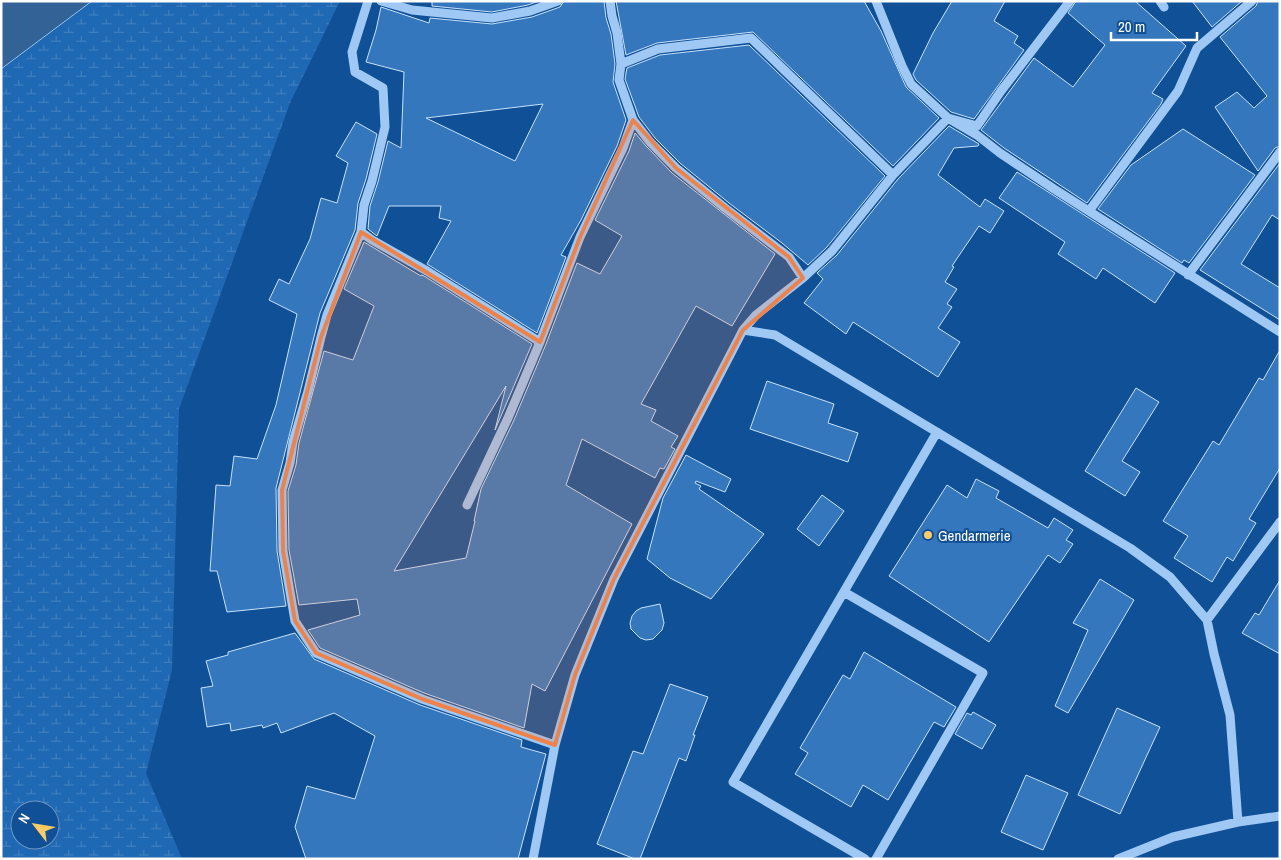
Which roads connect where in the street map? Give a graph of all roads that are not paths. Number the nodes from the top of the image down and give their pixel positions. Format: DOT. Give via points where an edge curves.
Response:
graph roads {
  1 [pos="368,1"];
  2 [pos="381,1"];
  3 [pos="558,1"];
  4 [pos="610,1"];
  5 [pos="876,1"];
  6 [pos="1070,1"];
  7 [pos="1252,1"];
  8 [pos="621,64"];
  9 [pos="948,118"];
  10 [pos="633,120"];
  11 [pos="1280,152"];
  12 [pos="893,175"];
  13 [pos="1089,211"];
  14 [pos="360,232"];
  15 [pos="1188,275"];
  16 [pos="803,278"];
  17 [pos="743,330"];
  18 [pos="1280,332"];
  19 [pos="540,342"];
  20 [pos="936,432"];
  21 [pos="467,505"];
  22 [pos="1280,522"];
  23 [pos="844,592"];
  24 [pos="1207,620"];
  25 [pos="555,745"];
  26 [pos="1280,816"];
  27 [pos="1238,822"];
  28 [pos="1132,856"];
  29 [pos="533,859"];
  30 [pos="866,859"];
  31 [pos="876,859"];
  32 [pos="1118,859"];
  1 -- 14 [label="street" via="352,52 354,72 383,88 385,128"];
  2 -- 3 [label="street" via="412,10 492,18 530,11"];
  4 -- 8 [label="street"];
  5 -- 9 [label="street" via="911,84"];
  6 -- 9 [label="street" via="977,126"];
  7 -- 13 [label="street" via="1197,48 1178,91"];
  8 -- 10 [label="street" via="620,80"];
  8 -- 12 [label="street" via="658,49 750,38"];
  9 -- 12 [label="street"];
  9 -- 13 [label="street"];
  10 -- 16 [label="street" via="676,168 789,256"];
  10 -- 19 [label="street" via="623,148 580,236"];
  11 -- 15 [label="street"];
  12 -- 16 [label="street" via="832,251"];
  13 -- 15 [label="street"];
  14 -- 19 [label="street"];
  14 -- 25 [label="street" via="323,329 282,490 283,551 295,621 316,653 422,699"];
  15 -- 18 [label="street"];
  16 -- 17 [label="street" via="756,315"];
  17 -- 20 [label="street" via="775,335"];
  17 -- 25 [label="street" via="614,579 575,674"];
  19 -- 21 [label="street"];
  20 -- 23 [label="street"];
  20 -- 24 [label="street" via="1130,548 1170,577"];
  22 -- 24 [label="street"];
  23 -- 30 [label="street" via="733,782"];
  23 -- 31 [label="street" via="983,673"];
  24 -- 27 [label="street" via="1230,715"];
  25 -- 29 [label="street"];
  26 -- 27 [label="street"];
  27 -- 28 [label="street" via="1173,837"];
  28 -- 32 [label="street"];
}
